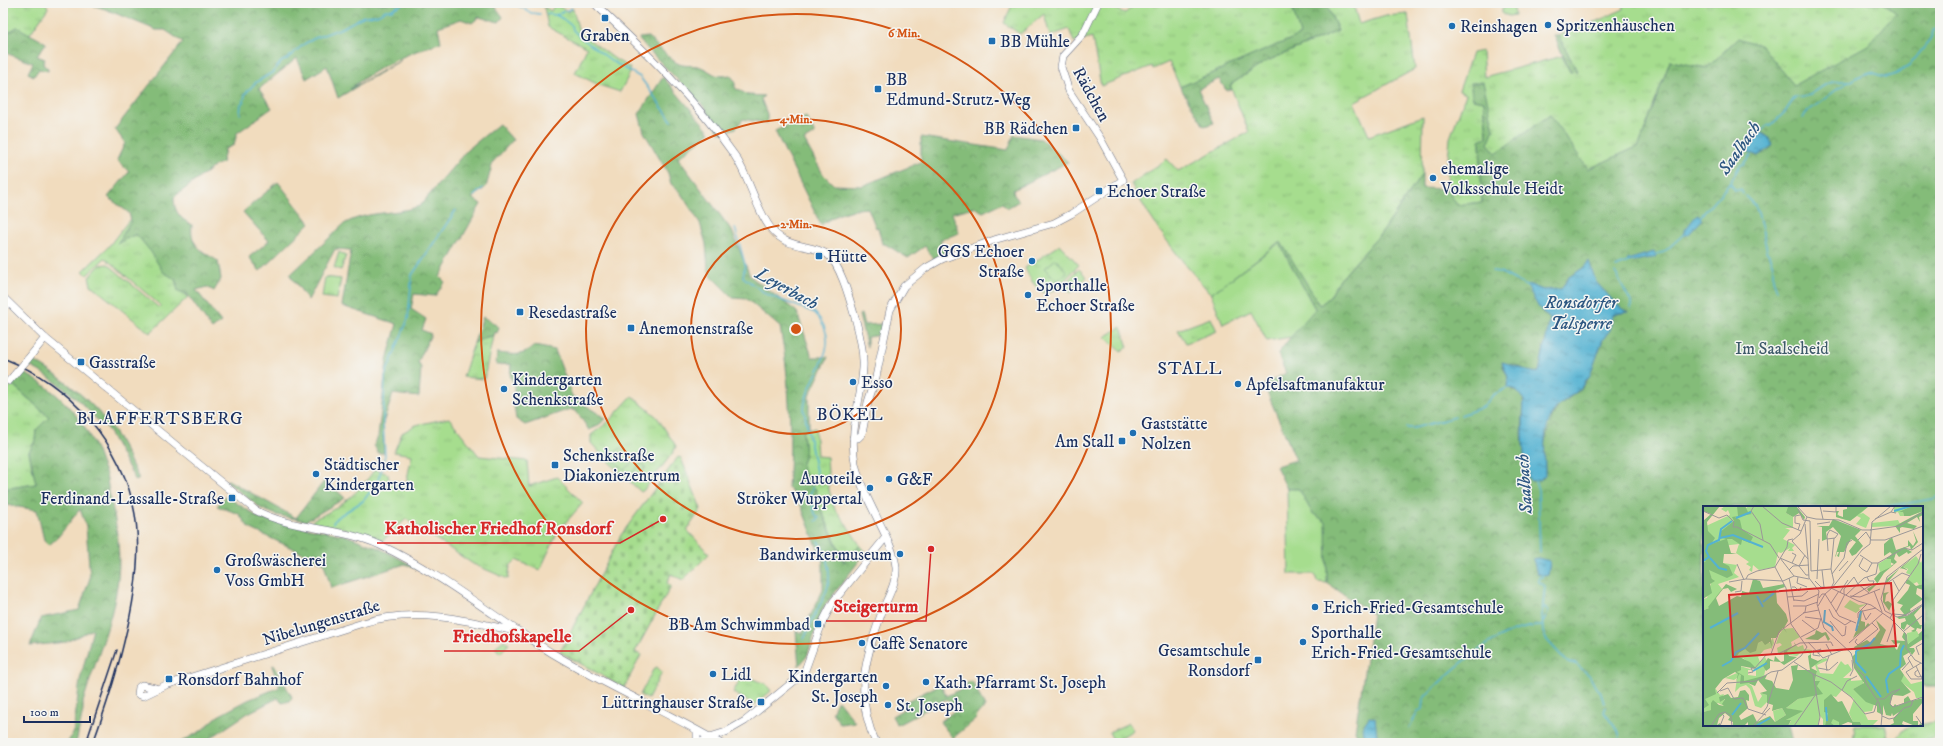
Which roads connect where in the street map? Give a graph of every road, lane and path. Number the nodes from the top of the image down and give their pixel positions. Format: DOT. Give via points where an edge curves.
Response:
graph roads {
  1 [pos="594,3"];
  2 [pos="1098,3"];
  3 [pos="3,297"];
  4 [pos="45,338"];
  5 [pos="9,381"];
  6 [pos="853,438"];
  7 [pos="886,537"];
  8 [pos="522,633"];
  9 [pos="155,688"];
  10 [pos="697,731"];
  11 [pos="710,737"];
  12 [pos="698,743"];
  13 [pos="720,743"];
  14 [pos="876,743"];
  1 -- 6 [label="main road" via="698,107 743,170 766,221 774,232 793,244 824,253 836,264 856,321 862,357 862,378"];
  2 -- 6 [label="main road, Rädchen" via="1083,34 1063,56 1061,67 1069,91 1100,138 1123,180 1054,223 997,239 942,259 904,286 890,310 862,434 858,438"];
  3 -- 4 [label="main road"];
  4 -- 5 [label="main road, bridge"];
  4 -- 8 [label="main road" via="255,510 271,517 351,534 379,545 437,575"];
  6 -- 7 [label="main road" via="854,458 860,479"];
  7 -- 11 [label="main road" via="833,602 822,623 804,673 745,721 728,731"];
  7 -- 14 [label="main road" via="896,571 874,636 862,689 864,710"];
  8 -- 9 [label="main road, Nibelungenstraße" via="460,619 424,615 388,617"];
  8 -- 10 [label="main road" via="573,664"];
  10 -- 11 [label="main road"];
  10 -- 12 [label="main road"];
  11 -- 12 [label="main road"];
  11 -- 13 [label="main road"];
}
